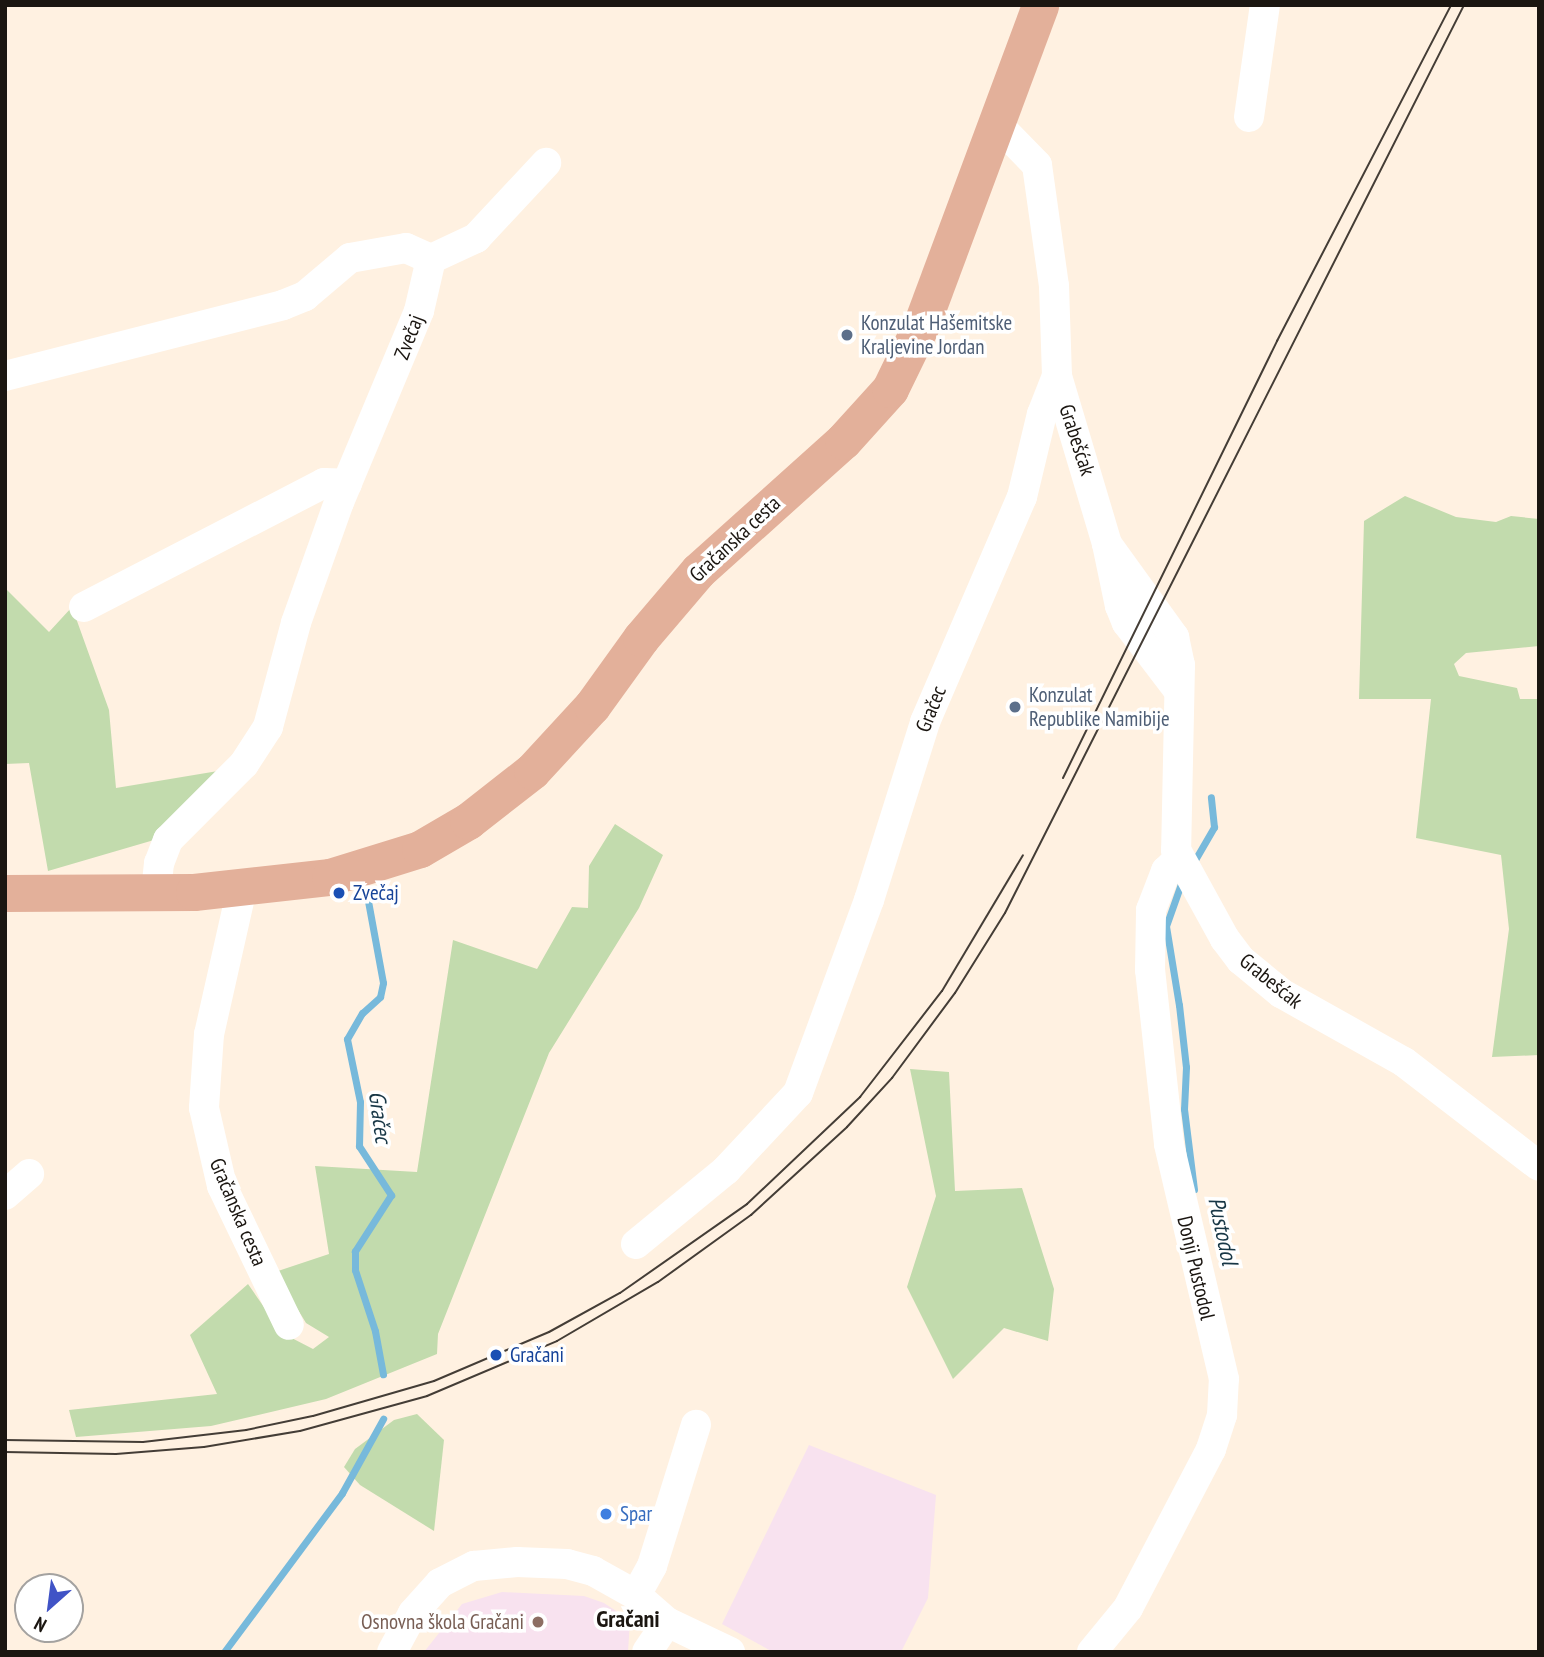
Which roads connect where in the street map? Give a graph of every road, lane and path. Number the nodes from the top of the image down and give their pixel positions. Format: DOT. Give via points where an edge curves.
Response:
graph roads {
  1 [pos="1040,5"];
  2 [pos="1265,5"];
  3 [pos="1249,117"];
  4 [pos="996,123"];
  5 [pos="546,163"];
  6 [pos="431,259"];
  7 [pos="5,376"];
  8 [pos="1057,376"];
  9 [pos="347,484"];
  10 [pos="84,607"];
  11 [pos="1185,871"];
  12 [pos="242,888"];
  13 [pos="156,892"];
  14 [pos="5,893"];
  15 [pos="1539,1166"];
  16 [pos="29,1174"];
  17 [pos="5,1195"];
  18 [pos="636,1244"];
  19 [pos="289,1325"];
  20 [pos="696,1425"];
  21 [pos="636,1595"];
  22 [pos="667,1622"];
  23 [pos="392,1652"];
  24 [pos="647,1652"];
  25 [pos="730,1652"];
  26 [pos="1092,1652"];
  1 -- 4 [label="main road, Gračanska cesta"];
  2 -- 3 [label="street"];
  4 -- 8 [label="street, Gračec" via="1027,150 1043,184 1054,286"];
  4 -- 12 [label="main road, Gračanska cesta" via="922,323 890,389 844,441 698,571 551,752 468,821 420,849 330,877"];
  5 -- 6 [label="street" via="476,238"];
  6 -- 7 [label="street" via="406,248 350,258 305,296 283,305"];
  6 -- 9 [label="street, Zvečaj" via="430,279 419,311"];
  8 -- 11 [label="street, Grabešćak" via="1127,623 1177,687"];
  8 -- 18 [label="street, Gračec" via="1011,527 925,722 869,900 798,1093 726,1170"];
  9 -- 10 [label="street" via="324,483"];
  9 -- 13 [label="street, Zvečaj" via="296,623 268,727 233,777 168,840 159,863"];
  11 -- 15 [label="street, Grabešćak" via="1225,939 1261,978 1308,1011 1404,1062"];
  11 -- 26 [label="street, Donji Pustodol" via="1166,871 1151,909 1149,957 1169,1144 1224,1379 1222,1415 1211,1449 1128,1608"];
  12 -- 13 [label="main road, Gračanska cesta"];
  12 -- 19 [label="street, Gračanska cesta" via="209,1034 204,1108 222,1186"];
  13 -- 14 [label="main road, Gračanska cesta"];
  16 -- 17 [label="street"];
  20 -- 21 [label="street" via="652,1566"];
  21 -- 22 [label="street"];
  21 -- 23 [label="street" via="593,1571 567,1564 474,1566 458,1571 426,1594"];
  22 -- 24 [label="street"];
  22 -- 25 [label="street"];
}
